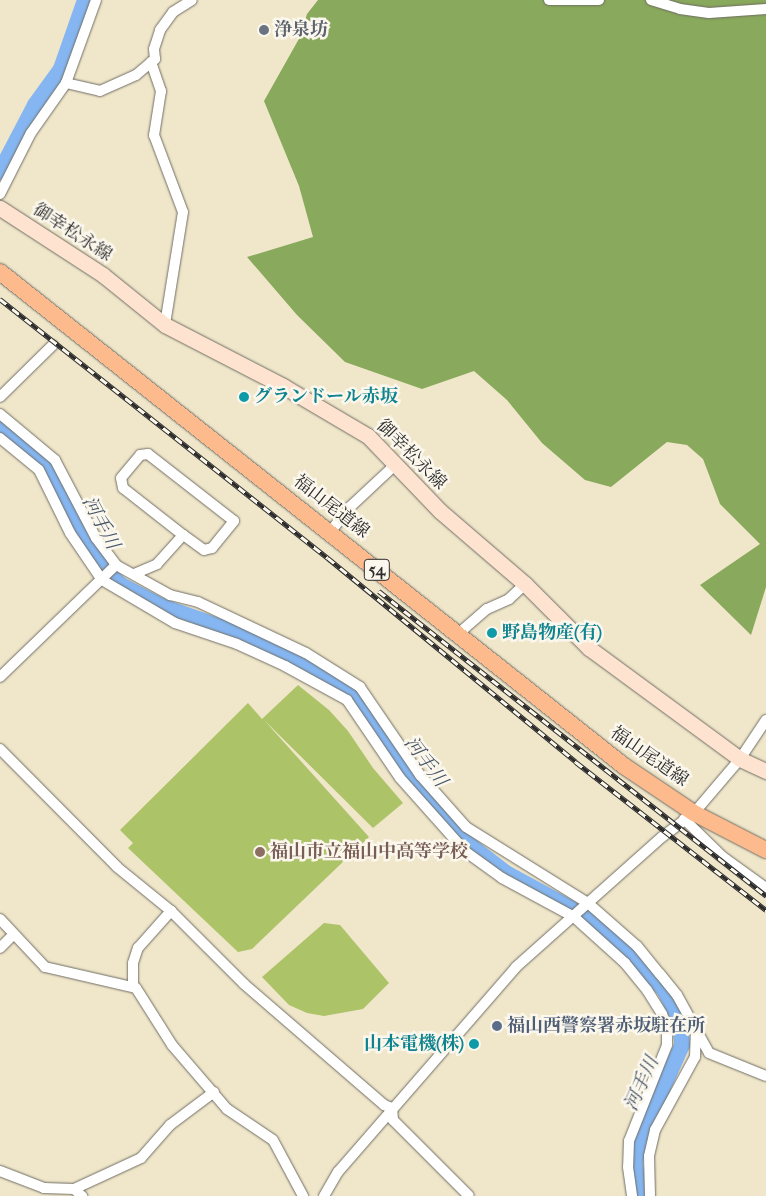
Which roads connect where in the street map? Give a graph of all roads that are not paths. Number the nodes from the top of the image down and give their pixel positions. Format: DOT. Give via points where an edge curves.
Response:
graph roads {
  1 [pos="96,0"];
  2 [pos="192,0"];
  3 [pos="549,0"];
  4 [pos="599,0"];
  5 [pos="651,0"];
  6 [pos="766,8"];
  7 [pos="151,62"];
  8 [pos="66,83"];
  9 [pos="0,194"];
  10 [pos="0,208"];
  11 [pos="0,272"];
  12 [pos="165,325"];
  13 [pos="53,345"];
  14 [pos="0,397"];
  15 [pos="0,414"];
  16 [pos="0,438"];
  17 [pos="396,465"];
  18 [pos="330,532"];
  19 [pos="183,535"];
  20 [pos="115,566"];
  21 [pos="134,574"];
  22 [pos="103,579"];
  23 [pos="525,584"];
  24 [pos="458,634"];
  25 [pos="0,677"];
  26 [pos="766,720"];
  27 [pos="0,749"];
  28 [pos="740,759"];
  29 [pos="766,771"];
  30 [pos="689,816"];
  31 [pos="766,850"];
  32 [pos="766,888"];
  33 [pos="588,905"];
  34 [pos="171,911"];
  35 [pos="575,916"];
  36 [pos="0,920"];
  37 [pos="13,935"];
  38 [pos="0,948"];
  39 [pos="133,986"];
  40 [pos="696,1034"];
  41 [pos="766,1076"];
  42 [pos="214,1092"];
  43 [pos="392,1108"];
  44 [pos="0,1171"];
  45 [pos="78,1193"];
  46 [pos="303,1196"];
  47 [pos="324,1196"];
  48 [pos="469,1196"];
  49 [pos="632,1196"];
  50 [pos="650,1196"];
  1 -- 8 [label="street"];
  2 -- 7 [label="street" via="173,12 160,30 154,49 155,59"];
  3 -- 4 [label="street"];
  5 -- 6 [label="street" via="680,9 709,12"];
  7 -- 8 [label="street" via="136,75 100,91"];
  7 -- 12 [label="street" via="161,91 154,135 183,212"];
  8 -- 9 [label="street" via="31,134"];
  10 -- 12 [label="main road, 御幸松永線" via="103,275"];
  11 -- 18 [label="main road, 福山尾道線 / 54"];
  12 -- 17 [label="main road, 御幸松永線" via="348,423 368,436"];
  13 -- 14 [label="street"];
  15 -- 20 [label="street" via="54,460 96,538"];
  16 -- 22 [label="street" via="39,470 70,533"];
  17 -- 18 [label="street" via="350,507"];
  17 -- 23 [label="main road, 御幸松永線" via="440,510"];
  18 -- 24 [label="main road, 福山尾道線 / 54"];
  19 -- 19 [label="street" via="123,488 121,478 140,455 148,454 234,521 212,548 204,550"];
  19 -- 21 [label="street" via="157,564"];
  20 -- 21 [label="street"];
  20 -- 22 [label="street"];
  21 -- 33 [label="street" via="170,595 198,602 306,653 360,687 420,775 466,827"];
  22 -- 25 [label="street"];
  22 -- 35 [label="street" via="175,623 237,644 347,700 400,778 466,852 502,878"];
  23 -- 24 [label="street" via="509,599 487,609"];
  23 -- 28 [label="main road, 御幸松永線" via="589,648"];
  24 -- 30 [label="main road, 福山尾道線 / 54"];
  26 -- 28 [label="street"];
  27 -- 34 [label="street" via="117,867"];
  28 -- 29 [label="main road, 御幸松永線"];
  28 -- 30 [label="street"];
  30 -- 31 [label="main road, 福山尾道線 / 54"];
  30 -- 32 [label="street" via="723,857"];
  30 -- 33 [label="street"];
  33 -- 35 [label="street"];
  33 -- 40 [label="street" via="637,946 677,995"];
  34 -- 39 [label="street" via="138,948 133,963"];
  34 -- 43 [label="street" via="244,984 384,1105"];
  35 -- 43 [label="street" via="516,967"];
  35 -- 49 [label="street" via="625,963 647,990 667,1028 667,1045 629,1141"];
  36 -- 37 [label="street"];
  37 -- 38 [label="street"];
  37 -- 39 [label="street" via="45,967"];
  39 -- 42 [label="street" via="147,1002 172,1045"];
  40 -- 41 [label="street" via="709,1053"];
  40 -- 50 [label="street" via="695,1057 655,1130 649,1156"];
  42 -- 45 [label="street" via="170,1125 141,1158"];
  42 -- 46 [label="street" via="227,1108 273,1140"];
  43 -- 47 [label="street" via="328,1185"];
  43 -- 48 [label="street" via="393,1120"];
  44 -- 45 [label="street" via="44,1188"];
}
